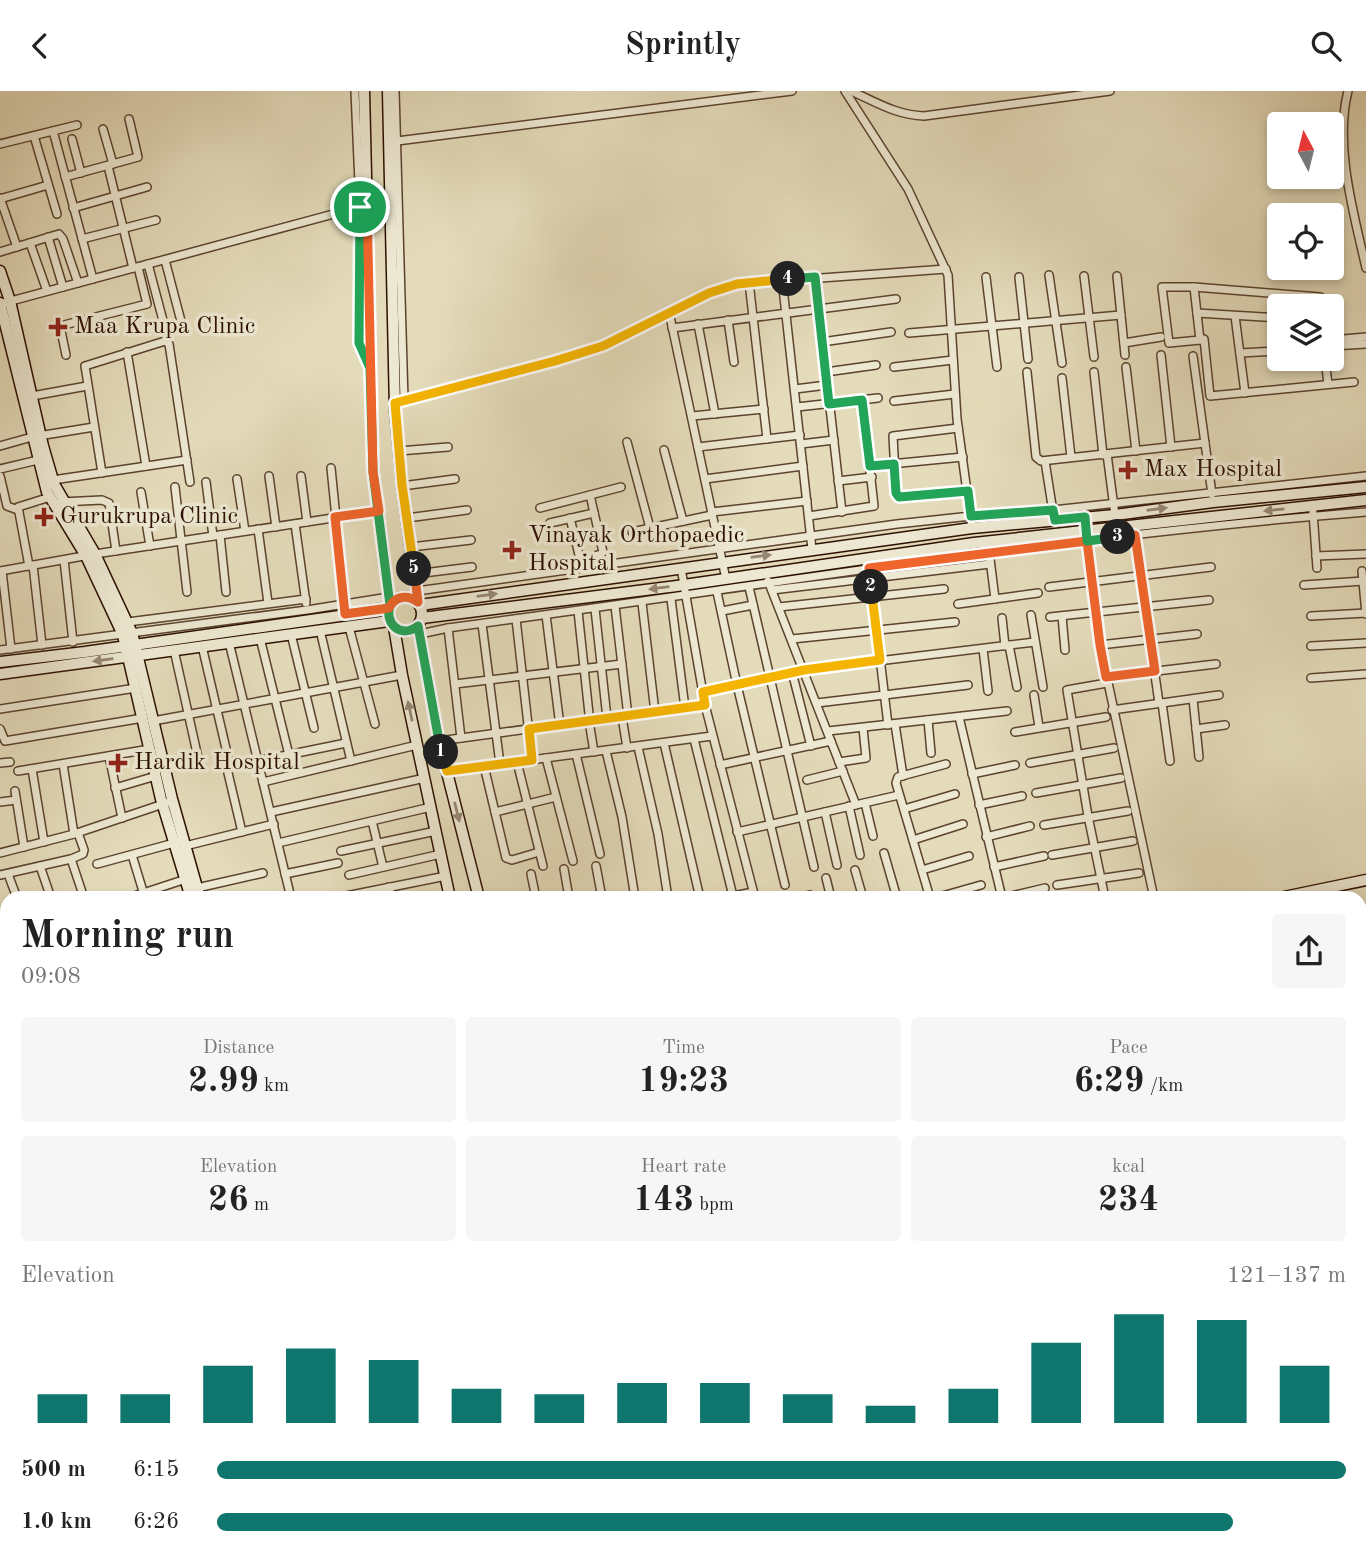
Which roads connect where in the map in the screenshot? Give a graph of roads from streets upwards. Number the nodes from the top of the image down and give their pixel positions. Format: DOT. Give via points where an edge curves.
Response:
graph roads {
  1 [pos="355,91"];
  2 [pos="364,91"];
  3 [pos="388,91"];
  4 [pos="396,91"];
  5 [pos="792,91"];
  6 [pos="845,91"];
  7 [pos="851,91"];
  8 [pos="1110,91"];
  9 [pos="1348,91"];
  10 [pos="129,119"];
  11 [pos="77,125"];
  12 [pos="103,129"];
  13 [pos="53,131"];
  14 [pos="34,136"];
  15 [pos="72,139"];
  16 [pos="392,142"];
  17 [pos="0,144"];
  18 [pos="110,165"];
  19 [pos="81,173"];
  20 [pos="65,177"];
  21 [pos="48,185"];
  22 [pos="147,187"];
  23 [pos="115,197"];
  24 [pos="0,198"];
  25 [pos="363,206"];
  26 [pos="74,208"];
  27 [pos="57,214"];
  28 [pos="156,220"];
  29 [pos="123,229"];
  30 [pos="48,237"];
  31 [pos="82,239"];
  32 [pos="30,243"];
  33 [pos="17,247"];
  34 [pos="0,253"];
  35 [pos="1365,259"];
  36 [pos="164,260"];
  37 [pos="148,264"];
  38 [pos="136,268"];
  39 [pos="1366,268"];
  40 [pos="946,269"];
  41 [pos="0,271"];
  42 [pos="1049,275"];
  43 [pos="1084,276"];
  44 [pos="1117,276"];
  45 [pos="815,277"];
  46 [pos="986,277"];
  47 [pos="1019,277"];
  48 [pos="93,279"];
  49 [pos="782,279"];
  50 [pos="749,282"];
  51 [pos="78,283"];
  52 [pos="63,287"];
  53 [pos="1194,287"];
  54 [pos="47,291"];
  55 [pos="1282,294"];
  56 [pos="896,299"];
  57 [pos="4,302"];
  58 [pos="818,309"];
  59 [pos="669,312"];
  60 [pos="786,313"];
  61 [pos="1197,313"];
  62 [pos="1121,315"];
  63 [pos="1235,316"];
  64 [pos="753,317"];
  65 [pos="1089,317"];
  66 [pos="1267,317"];
  67 [pos="728,320"];
  68 [pos="1056,320"];
  69 [pos="1023,323"];
  70 [pos="698,324"];
  71 [pos="992,325"];
  72 [pos="672,328"];
  73 [pos="952,328"];
  74 [pos="891,332"];
  75 [pos="909,333"];
  76 [pos="4,337"];
  77 [pos="1161,337"];
  78 [pos="1200,340"];
  79 [pos="1344,340"];
  80 [pos="1362,341"];
  81 [pos="822,342"];
  82 [pos="1124,343"];
  83 [pos="1344,345"];
  84 [pos="127,352"];
  85 [pos="1267,352"];
  86 [pos="1240,353"];
  87 [pos="66,355"];
  88 [pos="1125,355"];
  89 [pos="1161,355"];
  90 [pos="1094,356"];
  91 [pos="1193,356"];
  92 [pos="1028,359"];
  93 [pos="953,360"];
  94 [pos="734,362"];
  95 [pos="1062,363"];
  96 [pos="876,365"];
  97 [pos="894,367"];
  98 [pos="997,367"];
  99 [pos="1126,367"];
  100 [pos="1326,371"];
  101 [pos="826,372"];
  102 [pos="1027,372"];
  103 [pos="1094,372"];
  104 [pos="1062,379"];
  105 [pos="1354,382"];
  106 [pos="1328,384"];
  107 [pos="827,385"];
  108 [pos="87,386"];
  109 [pos="795,389"];
  110 [pos="1245,393"];
  111 [pos="956,394"];
  112 [pos="32,396"];
  113 [pos="878,398"];
  114 [pos="862,400"];
  115 [pos="894,401"];
  116 [pos="400,402"];
  117 [pos="829,404"];
  118 [pos="797,407"];
  119 [pos="764,409"];
  120 [pos="715,414"];
  121 [pos="692,416"];
  122 [pos="94,427"];
  123 [pos="958,428"];
  124 [pos="36,436"];
  125 [pos="767,439"];
  126 [pos="800,440"];
  127 [pos="834,440"];
  128 [pos="627,442"];
  129 [pos="1205,443"];
  130 [pos="0,446"];
  131 [pos="448,447"];
  132 [pos="698,447"];
  133 [pos="1171,447"];
  134 [pos="664,450"];
  135 [pos="399,451"];
  136 [pos="1136,451"];
  137 [pos="1105,454"];
  138 [pos="963,457"];
  139 [pos="1071,457"];
  140 [pos="38,460"];
  141 [pos="187,460"];
  142 [pos="1045,461"];
  143 [pos="894,464"];
  144 [pos="146,466"];
  145 [pos="803,466"];
  146 [pos="870,466"];
  147 [pos="331,468"];
  148 [pos="0,469"];
  149 [pos="102,473"];
  150 [pos="0,476"];
  151 [pos="269,476"];
  152 [pos="301,476"];
  153 [pos="1366,476"];
  154 [pos="872,477"];
  155 [pos="237,479"];
  156 [pos="454,479"];
  157 [pos="705,479"];
  158 [pos="52,480"];
  159 [pos="838,481"];
  160 [pos="190,482"];
  161 [pos="206,482"];
  162 [pos="402,485"];
  163 [pos="175,487"];
  164 [pos="621,487"];
  165 [pos="1366,487"];
  166 [pos="968,491"];
  167 [pos="141,492"];
  168 [pos="590,495"];
  169 [pos="1213,497"];
  170 [pos="55,500"];
  171 [pos="1366,500"];
  172 [pos="807,501"];
  173 [pos="1114,503"];
  174 [pos="540,508"];
  175 [pos="18,510"];
  176 [pos="467,510"];
  177 [pos="379,511"];
  178 [pos="1313,511"];
  179 [pos="842,512"];
  180 [pos="1084,512"];
  181 [pos="1366,512"];
  182 [pos="594,513"];
  183 [pos="712,513"];
  184 [pos="1054,515"];
  185 [pos="1115,515"];
  186 [pos="809,516"];
  187 [pos="971,516"];
  188 [pos="335,517"];
  189 [pos="407,518"];
  190 [pos="570,519"];
  191 [pos="683,521"];
  192 [pos="307,522"];
  193 [pos="550,523"];
  194 [pos="295,524"];
  195 [pos="276,527"];
  196 [pos="650,528"];
  197 [pos="972,528"];
  198 [pos="258,529"];
  199 [pos="245,531"];
  200 [pos="632,532"];
  201 [pos="811,535"];
  202 [pos="1087,535"];
  203 [pos="1135,535"];
  204 [pos="216,536"];
  205 [pos="471,540"];
  206 [pos="181,541"];
  207 [pos="150,546"];
  208 [pos="411,547"];
  209 [pos="988,548"];
  210 [pos="812,549"];
  211 [pos="720,550"];
  212 [pos="116,551"];
  213 [pos="1366,554"];
  214 [pos="90,555"];
  215 [pos="1316,556"];
  216 [pos="64,560"];
  217 [pos="580,560"];
  218 [pos="722,562"];
  219 [pos="869,564"];
  220 [pos="990,564"];
  221 [pos="31,565"];
  222 [pos="472,567"];
  223 [pos="1211,567"];
  224 [pos="681,568"];
  225 [pos="1317,568"];
  226 [pos="582,569"];
  227 [pos="1,571"];
  228 [pos="1362,571"];
  229 [pos="415,574"];
  230 [pos="1141,576"];
  231 [pos="870,578"];
  232 [pos="726,579"];
  233 [pos="585,581"];
  234 [pos="1092,581"];
  235 [pos="1363,581"];
  236 [pos="769,582"];
  237 [pos="684,585"];
  238 [pos="1304,585"];
  239 [pos="749,587"];
  240 [pos="1049,587"];
  241 [pos="944,589"];
  242 [pos="187,592"];
  243 [pos="226,592"];
  244 [pos="718,592"];
  245 [pos="1038,593"];
  246 [pos="686,597"];
  247 [pos="873,597"];
  248 [pos="306,599"];
  249 [pos="418,599"];
  250 [pos="671,599"];
  251 [pos="995,599"];
  252 [pos="1209,600"];
  253 [pos="268,603"];
  254 [pos="390,603"];
  255 [pos="642,603"];
  256 [pos="958,604"];
  257 [pos="753,605"];
  258 [pos="615,606"];
  259 [pos="779,607"];
  260 [pos="1147,607"];
  261 [pos="345,609"];
  262 [pos="595,609"];
  263 [pos="578,611"];
  264 [pos="722,611"];
  265 [pos="1096,612"];
  266 [pos="1366,614"];
  267 [pos="308,615"];
  268 [pos="546,615"];
  269 [pos="1031,615"];
  270 [pos="1062,616"];
  271 [pos="1311,616"];
  272 [pos="1050,617"];
  273 [pos="1002,618"];
  274 [pos="516,619"];
  275 [pos="128,622"];
  276 [pos="955,622"];
  277 [pos="392,624"];
  278 [pos="482,624"];
  279 [pos="420,626"];
  280 [pos="349,627"];
  281 [pos="448,628"];
  282 [pos="876,629"];
  283 [pos="320,630"];
  284 [pos="291,634"];
  285 [pos="1197,634"];
  286 [pos="260,638"];
  287 [pos="129,639"];
  288 [pos="792,639"];
  289 [pos="1151,639"];
  290 [pos="73,642"];
  291 [pos="229,642"];
  292 [pos="1035,642"];
  293 [pos="1366,643"];
  294 [pos="42,645"];
  295 [pos="1100,645"];
  296 [pos="202,646"];
  297 [pos="1007,646"];
  298 [pos="1311,646"];
  299 [pos="10,649"];
  300 [pos="982,649"];
  301 [pos="0,650"];
  302 [pos="174,650"];
  303 [pos="1065,650"];
  304 [pos="134,655"];
  305 [pos="880,660"];
  306 [pos="0,662"];
  307 [pos="622,664"];
  308 [pos="1216,664"];
  309 [pos="601,667"];
  310 [pos="584,669"];
  311 [pos="804,670"];
  312 [pos="1155,671"];
  313 [pos="792,672"];
  314 [pos="553,673"];
  315 [pos="0,674"];
  316 [pos="1366,674"];
  317 [pos="402,675"];
  318 [pos="522,676"];
  319 [pos="769,678"];
  320 [pos="1311,678"];
  321 [pos="490,680"];
  322 [pos="1107,680"];
  323 [pos="364,682"];
  324 [pos="454,684"];
  325 [pos="737,685"];
  326 [pos="968,685"];
  327 [pos="334,687"];
  328 [pos="1017,687"];
  329 [pos="1043,687"];
  330 [pos="136,688"];
  331 [pos="988,691"];
  332 [pos="305,692"];
  333 [pos="703,692"];
  334 [pos="884,694"];
  335 [pos="1034,695"];
  336 [pos="1219,695"];
  337 [pos="275,698"];
  338 [pos="1193,699"];
  339 [pos="817,703"];
  340 [pos="1161,703"];
  341 [pos="244,704"];
  342 [pos="705,705"];
  343 [pos="685,708"];
  344 [pos="0,709"];
  345 [pos="217,709"];
  346 [pos="1112,710"];
  347 [pos="1007,711"];
  348 [pos="655,712"];
  349 [pos="188,714"];
  350 [pos="625,716"];
  351 [pos="589,717"];
  352 [pos="959,717"];
  353 [pos="1106,717"];
  354 [pos="559,718"];
  355 [pos="607,718"];
  356 [pos="148,719"];
  357 [pos="928,720"];
  358 [pos="1072,722"];
  359 [pos="375,724"];
  360 [pos="891,725"];
  361 [pos="1225,725"];
  362 [pos="314,727"];
  363 [pos="863,727"];
  364 [pos="1039,727"];
  365 [pos="0,729"];
  366 [pos="529,729"];
  367 [pos="1196,729"];
  368 [pos="828,731"];
  369 [pos="1015,732"];
  370 [pos="496,733"];
  371 [pos="712,736"];
  372 [pos="461,738"];
  373 [pos="694,739"];
  374 [pos="439,741"];
  375 [pos="831,741"];
  376 [pos="346,743"];
  377 [pos="664,743"];
  378 [pos="417,745"];
  379 [pos="811,746"];
  380 [pos="638,747"];
  381 [pos="627,748"];
  382 [pos="1114,748"];
  383 [pos="150,749"];
  384 [pos="606,751"];
  385 [pos="787,751"];
  386 [pos="594,752"];
  387 [pos="931,753"];
  388 [pos="576,754"];
  389 [pos="289,755"];
  390 [pos="109,756"];
  391 [pos="1079,756"];
  392 [pos="1199,757"];
  393 [pos="546,758"];
  394 [pos="755,758"];
  395 [pos="532,760"];
  396 [pos="258,761"];
  397 [pos="351,761"];
  398 [pos="1170,761"];
  399 [pos="10,762"];
  400 [pos="199,762"];
  401 [pos="517,762"];
  402 [pos="839,762"];
  403 [pos="0,763"];
  404 [pos="1030,763"];
  405 [pos="63,764"];
  406 [pos="500,764"];
  407 [pos="946,764"];
  408 [pos="720,765"];
  409 [pos="1016,765"];
  410 [pos="484,766"];
  411 [pos="32,769"];
  412 [pos="18,771"];
  413 [pos="447,771"];
  414 [pos="843,771"];
  415 [pos="972,775"];
  416 [pos="156,776"];
  417 [pos="903,776"];
  418 [pos="425,778"];
  419 [pos="1121,778"];
  420 [pos="807,780"];
  421 [pos="263,782"];
  422 [pos="1083,785"];
  423 [pos="115,788"];
  424 [pos="15,791"];
  425 [pos="1036,793"];
  426 [pos="955,794"];
  427 [pos="899,795"];
  428 [pos="1022,796"];
  429 [pos="556,797"];
  430 [pos="16,800"];
  431 [pos="0,803"];
  432 [pos="168,803"];
  433 [pos="866,803"];
  434 [pos="528,804"];
  435 [pos="979,805"];
  436 [pos="852,806"];
  437 [pos="431,807"];
  438 [pos="904,809"];
  439 [pos="495,811"];
  440 [pos="1128,811"];
  441 [pos="271,812"];
  442 [pos="825,812"];
  443 [pos="803,817"];
  444 [pos="1088,817"];
  445 [pos="122,818"];
  446 [pos="372,821"];
  447 [pos="274,824"];
  448 [pos="770,824"];
  449 [pos="963,824"];
  450 [pos="1044,825"];
  451 [pos="1030,826"];
  452 [pos="436,831"];
  453 [pos="242,832"];
  454 [pos="737,832"];
  455 [pos="76,833"];
  456 [pos="873,836"];
  457 [pos="986,837"];
  458 [pos="913,840"];
  459 [pos="1133,841"];
  460 [pos="44,842"];
  461 [pos="181,843"];
  462 [pos="278,843"];
  463 [pos="378,843"];
  464 [pos="24,848"];
  465 [pos="1094,848"];
  466 [pos="341,851"];
  467 [pos="0,852"];
  468 [pos="539,852"];
  469 [pos="884,853"];
  470 [pos="441,854"];
  471 [pos="600,854"];
  472 [pos="132,855"];
  473 [pos="860,855"];
  474 [pos="969,856"];
  475 [pos="71,859"];
  476 [pos="573,860"];
  477 [pos="338,863"];
  478 [pos="97,864"];
  479 [pos="837,865"];
  480 [pos="40,866"];
  481 [pos="543,866"];
  482 [pos="596,866"];
  483 [pos="383,867"];
  484 [pos="814,867"];
  485 [pos="994,867"];
  486 [pos="564,869"];
  487 [pos="855,870"];
  488 [pos="922,870"];
  489 [pos="263,873"];
  490 [pos="1139,873"];
  491 [pos="4,874"];
  492 [pos="285,874"];
  493 [pos="531,874"];
  494 [pos="349,875"];
  495 [pos="446,876"];
  496 [pos="826,878"];
  497 [pos="186,879"];
  498 [pos="1101,879"];
  499 [pos="1366,880"];
  500 [pos="785,885"];
  501 [pos="981,885"];
  502 [pos="1057,885"];
  503 [pos="389,887"];
  504 [pos="1045,888"];
  505 [pos="13,891"];
  506 [pos="49,891"];
  507 [pos="82,891"];
  508 [pos="143,891"];
  509 [pos="154,891"];
  510 [pos="189,891"];
  511 [pos="198,891"];
  512 [pos="205,891"];
  513 [pos="289,891"];
  514 [pos="375,891"];
  515 [pos="390,891"];
  516 [pos="449,891"];
  517 [pos="477,891"];
  518 [pos="535,891"];
  519 [pos="568,891"];
  520 [pos="601,891"];
  521 [pos="634,891"];
  522 [pos="667,891"];
  523 [pos="698,891"];
  524 [pos="732,891"];
  525 [pos="753,891"];
  526 [pos="829,891"];
  527 [pos="861,891"];
  528 [pos="895,891"];
  529 [pos="927,891"];
  530 [pos="955,891"];
  531 [pos="1001,891"];
  532 [pos="1032,891"];
  533 [pos="1104,891"];
  534 [pos="1153,891"];
  535 [pos="1313,891"];
  1 -- 25 [label="street"];
  2 -- 25 [label="street"];
  3 -- 16 [label="street"];
  4 -- 16 [label="street"];
  5 -- 16 [label="street"];
  6 -- 40 [label="street" via="908,189"];
  7 -- 8 [label="street" via="891,111 925,117"];
  9 -- 35 [label="street" via="1344,150 1357,239"];
  10 -- 18 [label="street" via="139,155"];
  11 -- 13 [label="street"];
  12 -- 18 [label="street"];
  13 -- 14 [label="street"];
  13 -- 20 [label="street"];
  14 -- 17 [label="street"];
  14 -- 21 [label="street"];
  15 -- 19 [label="street"];
  16 -- 116 [label="street"];
  18 -- 19 [label="street"];
  18 -- 23 [label="street"];
  19 -- 20 [label="street"];
  20 -- 26 [label="street"];
  21 -- 24 [label="street"];
  21 -- 27 [label="street"];
  22 -- 23 [label="street"];
  23 -- 26 [label="street"];
  23 -- 29 [label="street"];
  24 -- 33 [label="street"];
  25 -- 36 [label="street"];
  25 -- 177 [label="street" via="373,472"];
  26 -- 31 [label="street"];
  28 -- 29 [label="street"];
  29 -- 31 [label="street"];
  29 -- 38 [label="street"];
  30 -- 32 [label="street"];
  30 -- 51 [label="street" via="61,235"];
  30 -- 52 [label="street"];
  31 -- 48 [label="street"];
  32 -- 33 [label="street"];
  32 -- 54 [label="street"];
  33 -- 34 [label="street"];
  35 -- 39 [label="street"];
  36 -- 37 [label="street"];
  36 -- 37 [label="street" via="182,325 168,329 164,328"];
  37 -- 38 [label="street"];
  38 -- 48 [label="street"];
  38 -- 87 [label="street" via="146,304 60,326"];
  40 -- 45 [label="street"];
  40 -- 73 [label="street"];
  41 -- 57 [label="street"];
  42 -- 68 [label="street"];
  43 -- 65 [label="street"];
  44 -- 62 [label="street"];
  45 -- 49 [label="street"];
  45 -- 58 [label="street"];
  46 -- 71 [label="street"];
  47 -- 69 [label="street"];
  48 -- 51 [label="street"];
  49 -- 50 [label="street"];
  49 -- 60 [label="street"];
  50 -- 59 [label="street" via="709,293"];
  50 -- 64 [label="street"];
  51 -- 52 [label="street"];
  52 -- 54 [label="street"];
  53 -- 55 [label="street"];
  53 -- 61 [label="street"];
  53 -- 78 [label="street" via="1162,286 1169,343"];
  54 -- 57 [label="street"];
  56 -- 58 [label="street"];
  57 -- 76 [label="street"];
  57 -- 112 [label="street"];
  58 -- 60 [label="street"];
  58 -- 81 [label="street"];
  59 -- 72 [label="street"];
  59 -- 116 [label="street" via="603,346"];
  60 -- 64 [label="street"];
  60 -- 109 [label="street"];
  61 -- 63 [label="street"];
  61 -- 78 [label="street"];
  62 -- 65 [label="street"];
  62 -- 82 [label="street"];
  63 -- 66 [label="street"];
  63 -- 86 [label="street"];
  64 -- 67 [label="street"];
  64 -- 119 [label="street"];
  65 -- 68 [label="street"];
  65 -- 90 [label="street"];
  67 -- 70 [label="street"];
  67 -- 94 [label="street"];
  68 -- 69 [label="street"];
  68 -- 95 [label="street"];
  69 -- 71 [label="street"];
  69 -- 92 [label="street"];
  70 -- 72 [label="street"];
  70 -- 120 [label="street"];
  71 -- 73 [label="street"];
  71 -- 98 [label="street"];
  72 -- 121 [label="street"];
  73 -- 75 [label="street"];
  73 -- 93 [label="street"];
  74 -- 81 [label="street"];
  76 -- 124 [label="street"];
  77 -- 82 [label="street"];
  78 -- 110 [label="street" via="1204,339 1210,396"];
  79 -- 80 [label="street"];
  80 -- 83 [label="street"];
  81 -- 101 [label="street"];
  82 -- 88 [label="street"];
  84 -- 108 [label="street" via="87,364"];
  84 -- 141 [label="street" via="169,344"];
  84 -- 144 [label="street"];
  85 -- 86 [label="street"];
  86 -- 110 [label="street"];
  89 -- 133 [label="street"];
  91 -- 129 [label="street"];
  93 -- 97 [label="street"];
  93 -- 111 [label="street"];
  96 -- 101 [label="street"];
  99 -- 136 [label="street"];
  100 -- 106 [label="street"];
  101 -- 107 [label="street"];
  102 -- 142 [label="street" via="1037,457"];
  103 -- 137 [label="street"];
  104 -- 139 [label="street"];
  105 -- 106 [label="street"];
  106 -- 110 [label="street"];
  107 -- 109 [label="street"];
  107 -- 117 [label="street"];
  108 -- 112 [label="street"];
  108 -- 122 [label="street"];
  109 -- 118 [label="street"];
  111 -- 115 [label="street"];
  111 -- 123 [label="street"];
  112 -- 124 [label="street"];
  113 -- 114 [label="street"];
  114 -- 117 [label="street"];
  114 -- 146 [label="street"];
  116 -- 135 [label="street"];
  117 -- 118 [label="street"];
  117 -- 127 [label="street"];
  118 -- 126 [label="street"];
  119 -- 120 [label="street"];
  119 -- 125 [label="street"];
  120 -- 121 [label="street"];
  121 -- 132 [label="street"];
  122 -- 124 [label="street"];
  122 -- 149 [label="street"];
  123 -- 138 [label="street"];
  123 -- 143 [label="street" via="893,436"];
  124 -- 130 [label="street"];
  124 -- 140 [label="street"];
  124 -- 158 [label="street"];
  125 -- 126 [label="street"];
  125 -- 132 [label="street"];
  126 -- 127 [label="street"];
  126 -- 145 [label="street"];
  127 -- 159 [label="street"];
  128 -- 196 [label="street"];
  129 -- 133 [label="street"];
  129 -- 169 [label="street"];
  131 -- 135 [label="street"];
  132 -- 157 [label="street"];
  133 -- 136 [label="street"];
  134 -- 191 [label="street"];
  135 -- 162 [label="street"];
  136 -- 137 [label="street"];
  137 -- 139 [label="street"];
  137 -- 173 [label="street"];
  138 -- 143 [label="street"];
  138 -- 166 [label="street"];
  139 -- 142 [label="street"];
  140 -- 148 [label="street"];
  140 -- 170 [label="street"];
  141 -- 144 [label="street"];
  141 -- 160 [label="street"];
  142 -- 184 [label="street"];
  143 -- 146 [label="street"];
  143 -- 166 [label="street" via="899,497"];
  144 -- 149 [label="street"];
  145 -- 157 [label="street"];
  145 -- 172 [label="street"];
  146 -- 154 [label="street"];
  147 -- 188 [label="street"];
  149 -- 158 [label="street"];
  150 -- 175 [label="street" via="7,506"];
  151 -- 195 [label="street"];
  152 -- 192 [label="street"];
  153 -- 169 [label="street"];
  154 -- 159 [label="street"];
  154 -- 179 [label="street" via="874,506"];
  155 -- 199 [label="street"];
  156 -- 162 [label="street"];
  157 -- 183 [label="street"];
  158 -- 170 [label="street"];
  159 -- 179 [label="street"];
  161 -- 204 [label="street"];
  162 -- 189 [label="street"];
  163 -- 206 [label="street"];
  164 -- 168 [label="street"];
  165 -- 169 [label="street"];
  166 -- 187 [label="street"];
  167 -- 207 [label="street"];
  168 -- 174 [label="street"];
  168 -- 182 [label="street"];
  169 -- 173 [label="street"];
  185 -- 169 [label="street, one-way"];
  170 -- 175 [label="street" via="19,505"];
  170 -- 212 [label="street" via="109,503"];
  170 -- 214 [label="street"];
  171 -- 178 [label="street"];
  172 -- 183 [label="street"];
  172 -- 186 [label="street"];
  173 -- 180 [label="street"];
  173 -- 185 [label="street"];
  175 -- 221 [label="street"];
  176 -- 189 [label="street"];
  177 -- 188 [label="street"];
  177 -- 254 [label="street"];
  178 -- 181 [label="street"];
  178 -- 202 [label="street, one-way"];
  178 -- 203 [label="street"];
  178 -- 215 [label="street"];
  179 -- 186 [label="street"];
  180 -- 184 [label="street"];
  180 -- 185 [label="street"];
  180 -- 202 [label="street"];
  182 -- 190 [label="street"];
  182 -- 217 [label="street" via="603,552"];
  183 -- 191 [label="street"];
  183 -- 211 [label="street"];
  184 -- 187 [label="street"];
  184 -- 197 [label="street"];
  186 -- 201 [label="street"];
  187 -- 197 [label="street"];
  187 -- 201 [label="street"];
  188 -- 192 [label="street"];
  188 -- 261 [label="street"];
  189 -- 208 [label="street"];
  190 -- 193 [label="street"];
  190 -- 217 [label="street"];
  191 -- 196 [label="street"];
  192 -- 194 [label="street"];
  194 -- 195 [label="street"];
  194 -- 248 [label="street"];
  195 -- 198 [label="street"];
  196 -- 200 [label="street"];
  197 -- 210 [label="street"];
  198 -- 199 [label="street"];
  198 -- 253 [label="street"];
  199 -- 204 [label="street"];
  201 -- 210 [label="street"];
  201 -- 211 [label="street"];
  202 -- 203 [label="street"];
  202 -- 209 [label="street"];
  202 -- 234 [label="street"];
  203 -- 230 [label="street"];
  204 -- 206 [label="street"];
  204 -- 243 [label="street"];
  205 -- 208 [label="street"];
  206 -- 207 [label="street"];
  206 -- 242 [label="street"];
  207 -- 212 [label="street"];
  208 -- 229 [label="street"];
  209 -- 219 [label="street"];
  209 -- 220 [label="street"];
  218 -- 210 [label="street, one-way"];
  211 -- 218 [label="street"];
  211 -- 226 [label="street"];
  212 -- 214 [label="street"];
  213 -- 215 [label="street"];
  214 -- 216 [label="street"];
  214 -- 275 [label="street"];
  214 -- 287 [label="street"];
  215 -- 225 [label="street"];
  216 -- 221 [label="street"];
  216 -- 290 [label="street"];
  217 -- 226 [label="street"];
  218 -- 224 [label="street"];
  218 -- 232 [label="street"];
  219 -- 231 [label="street"];
  219 -- 236 [label="street"];
  220 -- 231 [label="street"];
  220 -- 251 [label="street"];
  221 -- 227 [label="street"];
  221 -- 294 [label="street"];
  222 -- 229 [label="street"];
  223 -- 230 [label="street"];
  224 -- 233 [label="street"];
  224 -- 237 [label="street"];
  226 -- 233 [label="street"];
  226 -- 249 [label="street"];
  227 -- 299 [label="street"];
  228 -- 235 [label="street"];
  229 -- 249 [label="street"];
  230 -- 234 [label="street"];
  230 -- 260 [label="street"];
  231 -- 236 [label="street"];
  231 -- 247 [label="street"];
  232 -- 236 [label="street"];
  232 -- 237 [label="street"];
  249 -- 233 [label="street, one-way"];
  234 -- 240 [label="street"];
  234 -- 265 [label="street"];
  235 -- 238 [label="street"];
  235 -- 266 [label="street"];
  236 -- 239 [label="street"];
  236 -- 259 [label="street"];
  237 -- 246 [label="street"];
  237 -- 279 [label="street, one-way"];
  239 -- 244 [label="street"];
  239 -- 257 [label="street"];
  241 -- 247 [label="street"];
  244 -- 246 [label="street"];
  244 -- 264 [label="street"];
  245 -- 251 [label="street"];
  246 -- 250 [label="street"];
  246 -- 333 [label="street"];
  247 -- 259 [label="street"];
  247 -- 282 [label="street"];
  248 -- 253 [label="street"];
  248 -- 267 [label="street"];
  249 -- 254 [label="street" via="403,597"];
  249 -- 279 [label="street"];
  250 -- 255 [label="street"];
  250 -- 343 [label="street"];
  251 -- 256 [label="street"];
  252 -- 260 [label="street"];
  253 -- 275 [label="street"];
  254 -- 261 [label="street"];
  254 -- 277 [label="street"];
  255 -- 258 [label="street"];
  255 -- 348 [label="street"];
  257 -- 264 [label="street"];
  257 -- 319 [label="street"];
  258 -- 262 [label="street"];
  258 -- 307 [label="street"];
  259 -- 288 [label="street"];
  260 -- 265 [label="street"];
  260 -- 289 [label="street"];
  261 -- 267 [label="street"];
  262 -- 263 [label="street"];
  262 -- 309 [label="street"];
  263 -- 268 [label="street"];
  263 -- 310 [label="street"];
  264 -- 325 [label="street"];
  265 -- 270 [label="street"];
  265 -- 295 [label="street"];
  266 -- 271 [label="street"];
  267 -- 287 [label="street"];
  268 -- 274 [label="street"];
  268 -- 314 [label="street"];
  269 -- 292 [label="street"];
  270 -- 272 [label="street"];
  270 -- 303 [label="street"];
  273 -- 297 [label="street"];
  274 -- 278 [label="street"];
  274 -- 318 [label="street"];
  275 -- 287 [label="street"];
  276 -- 282 [label="street"];
  277 -- 279 [label="street" via="408,631"];
  277 -- 280 [label="street"];
  277 -- 317 [label="street"];
  278 -- 281 [label="street"];
  278 -- 321 [label="street"];
  279 -- 281 [label="street"];
  279 -- 374 [label="street"];
  280 -- 283 [label="street"];
  280 -- 323 [label="street"];
  281 -- 324 [label="street"];
  282 -- 288 [label="street"];
  282 -- 305 [label="street"];
  283 -- 284 [label="street"];
  283 -- 327 [label="street"];
  284 -- 286 [label="street"];
  284 -- 332 [label="street"];
  285 -- 289 [label="street"];
  286 -- 291 [label="street"];
  286 -- 337 [label="street"];
  287 -- 290 [label="street"];
  287 -- 304 [label="street"];
  287 -- 306 [label="street"];
  288 -- 311 [label="street"];
  289 -- 295 [label="street"];
  289 -- 312 [label="street"];
  290 -- 294 [label="street"];
  291 -- 296 [label="street"];
  291 -- 341 [label="street"];
  292 -- 297 [label="street"];
  292 -- 329 [label="street"];
  293 -- 298 [label="street"];
  294 -- 299 [label="street"];
  295 -- 322 [label="street"];
  296 -- 302 [label="street"];
  296 -- 345 [label="street"];
  297 -- 300 [label="street"];
  297 -- 328 [label="street"];
  299 -- 301 [label="street"];
  300 -- 305 [label="street"];
  300 -- 331 [label="street"];
  302 -- 304 [label="street"];
  302 -- 349 [label="street"];
  304 -- 315 [label="street, one-way"];
  304 -- 330 [label="street"];
  304 -- 356 [label="street"];
  305 -- 311 [label="street"];
  305 -- 334 [label="street"];
  307 -- 309 [label="street"];
  307 -- 350 [label="street"];
  308 -- 312 [label="street"];
  309 -- 310 [label="street"];
  309 -- 355 [label="street"];
  310 -- 314 [label="street"];
  310 -- 351 [label="street"];
  311 -- 313 [label="street"];
  311 -- 339 [label="street"];
  312 -- 322 [label="street"];
  312 -- 340 [label="street"];
  313 -- 319 [label="street"];
  313 -- 379 [label="street"];
  314 -- 318 [label="street"];
  314 -- 354 [label="street"];
  316 -- 320 [label="street"];
  317 -- 323 [label="street"];
  378 -- 317 [label="street, one-way"];
  318 -- 321 [label="street"];
  318 -- 366 [label="street"];
  319 -- 325 [label="street"];
  319 -- 385 [label="street"];
  321 -- 324 [label="street"];
  321 -- 370 [label="street"];
  322 -- 346 [label="street"];
  322 -- 358 [label="street" via="1068,688"];
  323 -- 327 [label="street"];
  323 -- 359 [label="street"];
  324 -- 372 [label="street"];
  325 -- 333 [label="street"];
  325 -- 394 [label="street"];
  326 -- 334 [label="street"];
  327 -- 332 [label="street"];
  327 -- 376 [label="street"];
  330 -- 344 [label="street"];
  330 -- 356 [label="street"];
  332 -- 337 [label="street"];
  332 -- 362 [label="street"];
  333 -- 342 [label="street"];
  334 -- 339 [label="street"];
  334 -- 360 [label="street"];
  335 -- 364 [label="street"];
  336 -- 338 [label="street"];
  337 -- 341 [label="street"];
  337 -- 389 [label="street"];
  338 -- 340 [label="street"];
  338 -- 367 [label="street"];
  339 -- 368 [label="street"];
  340 -- 346 [label="street"];
  340 -- 398 [label="street"];
  341 -- 345 [label="street"];
  341 -- 396 [label="street"];
  342 -- 343 [label="street"];
  342 -- 371 [label="street"];
  343 -- 348 [label="street"];
  345 -- 349 [label="street"];
  345 -- 453 [label="street"];
  346 -- 534 [label="street"];
  347 -- 352 [label="street"];
  348 -- 350 [label="street"];
  349 -- 356 [label="street"];
  349 -- 400 [label="street"];
  350 -- 355 [label="street"];
  350 -- 381 [label="street"];
  351 -- 355 [label="street"];
  351 -- 366 [label="street"];
  351 -- 386 [label="street"];
  352 -- 357 [label="street"];
  352 -- 415 [label="street"];
  353 -- 358 [label="street"];
  356 -- 365 [label="street" via="5,741"];
  356 -- 383 [label="street"];
  356 -- 432 [label="street"];
  357 -- 360 [label="street"];
  357 -- 387 [label="street"];
  358 -- 364 [label="street"];
  358 -- 391 [label="street"];
  360 -- 363 [label="street"];
  360 -- 417 [label="street"];
  361 -- 367 [label="street"];
  363 -- 368 [label="street"];
  363 -- 402 [label="street" via="866,758"];
  364 -- 369 [label="street"];
  366 -- 370 [label="street"];
  366 -- 395 [label="street"];
  367 -- 392 [label="street"];
  368 -- 375 [label="street"];
  370 -- 372 [label="street"];
  370 -- 406 [label="street"];
  371 -- 373 [label="street"];
  371 -- 408 [label="street"];
  372 -- 374 [label="street"];
  373 -- 377 [label="street"];
  373 -- 524 [label="street"];
  374 -- 413 [label="street"];
  375 -- 379 [label="street"];
  375 -- 402 [label="street"];
  376 -- 389 [label="street"];
  376 -- 397 [label="street"];
  377 -- 380 [label="street"];
  377 -- 523 [label="street"];
  378 -- 397 [label="street"];
  378 -- 418 [label="street"];
  379 -- 385 [label="street"];
  380 -- 381 [label="street"];
  380 -- 522 [label="street"];
  381 -- 384 [label="street"];
  382 -- 391 [label="street"];
  383 -- 390 [label="street"];
  383 -- 416 [label="street"];
  384 -- 386 [label="street"];
  384 -- 521 [label="street"];
  385 -- 394 [label="street"];
  385 -- 443 [label="street"];
  386 -- 388 [label="street"];
  388 -- 393 [label="street"];
  388 -- 471 [label="street"];
  389 -- 396 [label="street"];
  390 -- 405 [label="street"];
  390 -- 423 [label="street"];
  391 -- 404 [label="street"];
  391 -- 422 [label="street"];
  393 -- 395 [label="street"];
  393 -- 429 [label="street"];
  394 -- 408 [label="street"];
  394 -- 448 [label="street"];
  395 -- 401 [label="street"];
  396 -- 421 [label="street"];
  397 -- 421 [label="street"];
  399 -- 403 [label="street"];
  401 -- 406 [label="street"];
  401 -- 434 [label="street"];
  402 -- 414 [label="street"];
  405 -- 411 [label="street"];
  405 -- 455 [label="street"];
  406 -- 410 [label="street"];
  407 -- 417 [label="street"];
  408 -- 454 [label="street"];
  409 -- 415 [label="street"];
  410 -- 413 [label="street"];
  410 -- 439 [label="street"];
  411 -- 412 [label="street"];
  411 -- 460 [label="street"];
  413 -- 517 [label="street, one-way"];
  414 -- 420 [label="street"];
  414 -- 436 [label="street"];
  415 -- 435 [label="street"];
  416 -- 423 [label="street"];
  416 -- 432 [label="street"];
  417 -- 427 [label="street" via="896,780"];
  418 -- 437 [label="street"];
  418 -- 441 [label="street"];
  419 -- 422 [label="street"];
  421 -- 441 [label="street"];
  422 -- 425 [label="street"];
  422 -- 444 [label="street"];
  423 -- 445 [label="street"];
  424 -- 430 [label="street"];
  426 -- 438 [label="street"];
  427 -- 433 [label="street"];
  427 -- 438 [label="street"];
  428 -- 435 [label="street"];
  429 -- 434 [label="street"];
  429 -- 476 [label="street"];
  430 -- 431 [label="street"];
  430 -- 464 [label="street"];
  432 -- 445 [label="street"];
  432 -- 461 [label="street"];
  433 -- 436 [label="street"];
  433 -- 456 [label="street"];
  434 -- 439 [label="street"];
  434 -- 468 [label="street"];
  435 -- 457 [label="street"];
  436 -- 442 [label="street"];
  436 -- 473 [label="street"];
  437 -- 446 [label="street"];
  437 -- 452 [label="street"];
  438 -- 458 [label="street"];
  439 -- 468 [label="street" via="509,860"];
  440 -- 444 [label="street"];
  441 -- 447 [label="street"];
  442 -- 443 [label="street"];
  442 -- 479 [label="street"];
  443 -- 448 [label="street"];
  443 -- 484 [label="street"];
  444 -- 450 [label="street"];
  444 -- 465 [label="street"];
  445 -- 455 [label="street"];
  446 -- 462 [label="street"];
  446 -- 463 [label="street"];
  447 -- 453 [label="street"];
  447 -- 462 [label="street"];
  448 -- 454 [label="street"];
  448 -- 500 [label="street"];
  449 -- 458 [label="street"];
  451 -- 457 [label="street"];
  452 -- 463 [label="street"];
  452 -- 470 [label="street"];
  453 -- 461 [label="street"];
  454 -- 525 [label="street"];
  455 -- 460 [label="street"];
  455 -- 475 [label="street" via="84,850"];
  457 -- 485 [label="street"];
  458 -- 488 [label="street"];
  459 -- 465 [label="street"];
  460 -- 464 [label="street"];
  461 -- 472 [label="street"];
  461 -- 497 [label="street"];
  461 -- 511 [label="street"];
  462 -- 492 [label="street"];
  463 -- 466 [label="street"];
  463 -- 483 [label="street"];
  464 -- 467 [label="street"];
  465 -- 485 [label="street"];
  465 -- 498 [label="street"];
  468 -- 481 [label="street"];
  469 -- 528 [label="street"];
  470 -- 483 [label="street"];
  470 -- 495 [label="street"];
  472 -- 478 [label="street"];
  472 -- 508 [label="street"];
  474 -- 488 [label="street"];
  475 -- 480 [label="street"];
  475 -- 507 [label="street"];
  477 -- 492 [label="street"];
  480 -- 491 [label="street"];
  480 -- 506 [label="street"];
  482 -- 520 [label="street"];
  483 -- 494 [label="street"];
  485 -- 531 [label="street"];
  486 -- 519 [label="street"];
  487 -- 527 [label="street"];
  488 -- 529 [label="street"];
  489 -- 512 [label="street"];
  490 -- 498 [label="street"];
  491 -- 505 [label="street"];
  492 -- 513 [label="street"];
  493 -- 518 [label="street"];
  495 -- 503 [label="street"];
  495 -- 516 [label="street"];
  496 -- 526 [label="street"];
  497 -- 509 [label="street"];
  497 -- 510 [label="street"];
  498 -- 502 [label="street"];
  498 -- 533 [label="street"];
  499 -- 535 [label="street"];
  501 -- 530 [label="street"];
  503 -- 514 [label="street"];
  503 -- 515 [label="street"];
  504 -- 532 [label="street"];
}
